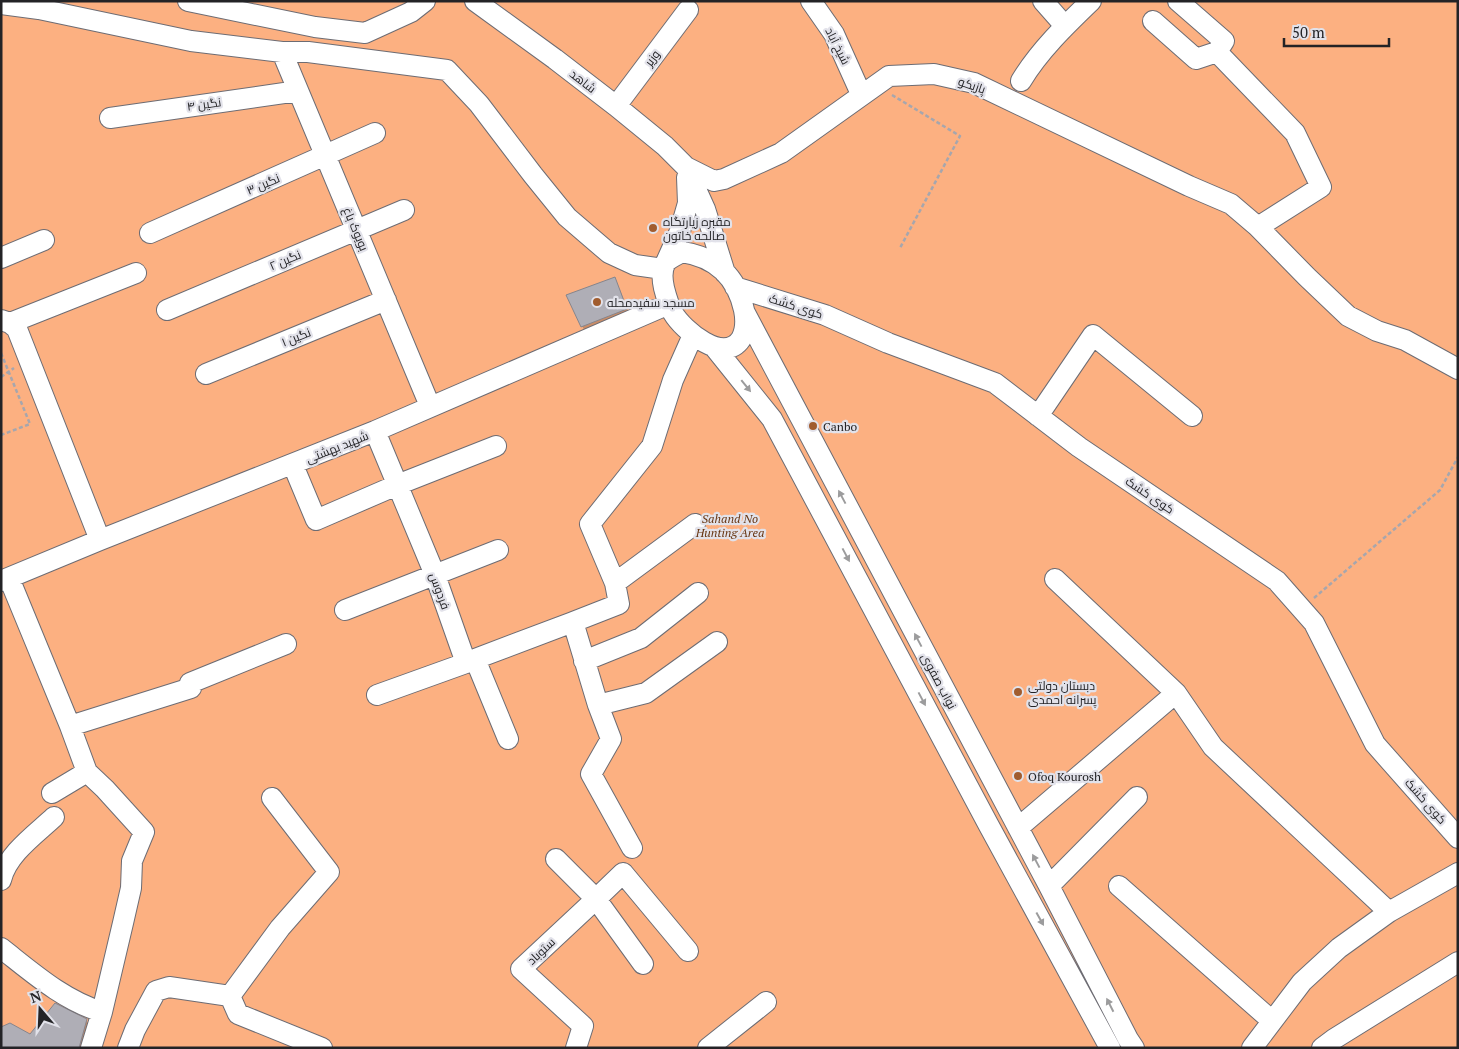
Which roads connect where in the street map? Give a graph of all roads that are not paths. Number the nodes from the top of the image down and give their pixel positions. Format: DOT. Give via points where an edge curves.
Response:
graph roads {
  1 [pos="188,1"];
  2 [pos="425,1"];
  3 [pos="475,1"];
  4 [pos="811,1"];
  5 [pos="1043,1"];
  6 [pos="1091,1"];
  7 [pos="1178,1"];
  8 [pos="1,4"];
  9 [pos="688,10"];
  10 [pos="1153,21"];
  11 [pos="1065,26"];
  12 [pos="315,27"];
  13 [pos="282,52"];
  14 [pos="308,52"];
  15 [pos="1217,52"];
  16 [pos="1021,81"];
  17 [pos="868,90"];
  18 [pos="298,91"];
  19 [pos="616,106"];
  20 [pos="110,118"];
  21 [pos="375,134"];
  22 [pos="326,156"];
  23 [pos="686,167"];
  24 [pos="404,210"];
  25 [pos="1258,227"];
  26 [pos="357,230"];
  27 [pos="150,232"];
  28 [pos="44,240"];
  29 [pos="1,258"];
  30 [pos="665,265"];
  31 [pos="136,273"];
  32 [pos="730,280"];
  33 [pos="386,300"];
  34 [pos="669,304"];
  35 [pos="167,310"];
  36 [pos="745,313"];
  37 [pos="6,321"];
  38 [pos="693,335"];
  39 [pos="715,348"];
  40 [pos="1458,369"];
  41 [pos="206,374"];
  42 [pos="430,406"];
  43 [pos="1038,416"];
  44 [pos="1192,416"];
  45 [pos="375,431"];
  46 [pos="496,446"];
  47 [pos="293,464"];
  48 [pos="397,485"];
  49 [pos="696,524"];
  50 [pos="100,540"];
  51 [pos="498,550"];
  52 [pos="435,576"];
  53 [pos="1055,579"];
  54 [pos="5,580"];
  55 [pos="615,583"];
  56 [pos="698,594"];
  57 [pos="345,610"];
  58 [pos="573,622"];
  59 [pos="717,642"];
  60 [pos="286,644"];
  61 [pos="470,661"];
  62 [pos="584,661"];
  63 [pos="1176,693"];
  64 [pos="377,696"];
  65 [pos="598,705"];
  66 [pos="70,726"];
  67 [pos="508,739"];
  68 [pos="86,772"];
  69 [pos="52,793"];
  70 [pos="1137,797"];
  71 [pos="272,798"];
  72 [pos="54,817"];
  73 [pos="1018,828"];
  74 [pos="1458,838"];
  75 [pos="632,848"];
  76 [pos="556,859"];
  77 [pos="1458,873"];
  78 [pos="1,880"];
  79 [pos="1049,886"];
  80 [pos="1119,886"];
  81 [pos="596,898"];
  82 [pos="1389,912"];
  83 [pos="1,948"];
  84 [pos="688,951"];
  85 [pos="1458,962"];
  86 [pos="643,964"];
  87 [pos="230,996"];
  88 [pos="766,1002"];
  89 [pos="102,1012"];
  90 [pos="1272,1020"];
  91 [pos="91,1048"];
  92 [pos="128,1048"];
  93 [pos="322,1048"];
  94 [pos="576,1048"];
  95 [pos="708,1048"];
  96 [pos="1110,1048"];
  97 [pos="1134,1048"];
  98 [pos="1252,1048"];
  99 [pos="1322,1048"];
  1 -- 12 [label="street"];
  2 -- 12 [label="street" via="411,12 365,33"];
  3 -- 19 [label="street, شاهد"];
  4 -- 17 [label="street, شیخ آباد"];
  5 -- 11 [label="street"];
  6 -- 11 [label="street"];
  7 -- 15 [label="street" via="1224,41"];
  8 -- 13 [label="street" via="191,41"];
  9 -- 19 [label="street, وزیر"];
  10 -- 15 [label="street" via="1196,59"];
  11 -- 16 [label="street"];
  12 -- 14 [label="street"];
  13 -- 14 [label="street"];
  13 -- 18 [label="street, بویوک باغ"];
  14 -- 30 [label="street" via="447,70 479,104 567,217 609,253 635,265"];
  15 -- 25 [label="street" via="1295,133 1321,187"];
  17 -- 23 [label="street, پازیکو" via="781,153 724,179 714,181"];
  17 -- 25 [label="street, پازیکو" via="889,76 934,74 974,83 1231,204"];
  18 -- 20 [label="street, نگین ۴"];
  18 -- 22 [label="street, بویوک باغ"];
  19 -- 23 [label="street, شاهد"];
  21 -- 22 [label="street, نگین ۳"];
  22 -- 26 [label="street, بویوک باغ"];
  22 -- 27 [label="street, نگین ۳"];
  23 -- 30 [label="street" via="688,203"];
  23 -- 32 [label="street"];
  24 -- 26 [label="street, نگین ۲"];
  25 -- 40 [label="street, پازیکو" via="1348,316 1377,331 1406,340"];
  26 -- 33 [label="street, بویوک باغ"];
  26 -- 35 [label="street, نگین ۲"];
  28 -- 29 [label="street"];
  30 -- 32 [label="street" via="682,252 698,254 714,263"];
  30 -- 34 [label="street" via="663,280"];
  31 -- 37 [label="street"];
  32 -- 36 [label="street"];
  32 -- 43 [label="street, کوی کشک" via="995,383"];
  33 -- 41 [label="street, نگین ۱"];
  33 -- 42 [label="street, بویوک باغ"];
  34 -- 38 [label="street" via="672,313"];
  34 -- 42 [label="street, شهید بهشتی"];
  36 -- 39 [label="street" via="746,330 740,342 730,348"];
  73 -- 36 [label="street, نواب صفوی, one-way"];
  37 -- 50 [label="street" via="17,329"];
  38 -- 39 [label="street"];
  38 -- 55 [label="street" via="673,380 652,446 590,524"];
  39 -- 96 [label="street, نواب صفوی, one-way" via="772,419"];
  42 -- 45 [label="street, شهید بهشتی"];
  43 -- 44 [label="street" via="1094,335"];
  43 -- 74 [label="street, کوی کشک" via="1276,581 1314,623 1375,744"];
  45 -- 47 [label="street, شهید بهشتی"];
  45 -- 48 [label="street, فردوس"];
  46 -- 48 [label="street"];
  47 -- 48 [label="street" via="316,520"];
  47 -- 50 [label="street, شهید بهشتی"];
  48 -- 52 [label="street, فردوس"];
  49 -- 55 [label="street"];
  50 -- 54 [label="street, شهید بهشتی"];
  51 -- 52 [label="street"];
  52 -- 57 [label="street"];
  52 -- 61 [label="street, فردوس"];
  53 -- 63 [label="street"];
  54 -- 66 [label="street"];
  55 -- 58 [label="street" via="619,604"];
  56 -- 62 [label="street" via="641,638"];
  58 -- 61 [label="street"];
  58 -- 62 [label="street"];
  59 -- 65 [label="street" via="646,693"];
  60 -- 66 [label="street" via="190,683 191,688"];
  61 -- 64 [label="street"];
  61 -- 67 [label="street, فردوس"];
  62 -- 65 [label="street"];
  63 -- 73 [label="street"];
  63 -- 82 [label="street" via="1213,747"];
  65 -- 75 [label="street" via="610,739 590,774"];
  66 -- 68 [label="street"];
  68 -- 69 [label="street"];
  68 -- 89 [label="street" via="144,832 132,861 131,888"];
  70 -- 79 [label="street"];
  71 -- 87 [label="street" via="329,872 280,928"];
  72 -- 78 [label="street" via="17,852 3,871"];
  79 -- 73 [label="street, نواب صفوی, one-way"];
  76 -- 81 [label="street"];
  77 -- 82 [label="street"];
  97 -- 79 [label="street, نواب صفوی, one-way"];
  80 -- 90 [label="street"];
  81 -- 84 [label="street" via="623,873"];
  81 -- 86 [label="street"];
  81 -- 94 [label="street, ستوباد" via="521,969 583,1026"];
  82 -- 90 [label="street" via="1339,948 1302,982"];
  83 -- 89 [label="street" via="72,1001"];
  85 -- 99 [label="street"];
  87 -- 92 [label="street" via="169,987 156,992"];
  87 -- 93 [label="street" via="238,1014"];
  88 -- 95 [label="street"];
  89 -- 91 [label="street"];
  90 -- 98 [label="street"];
}
